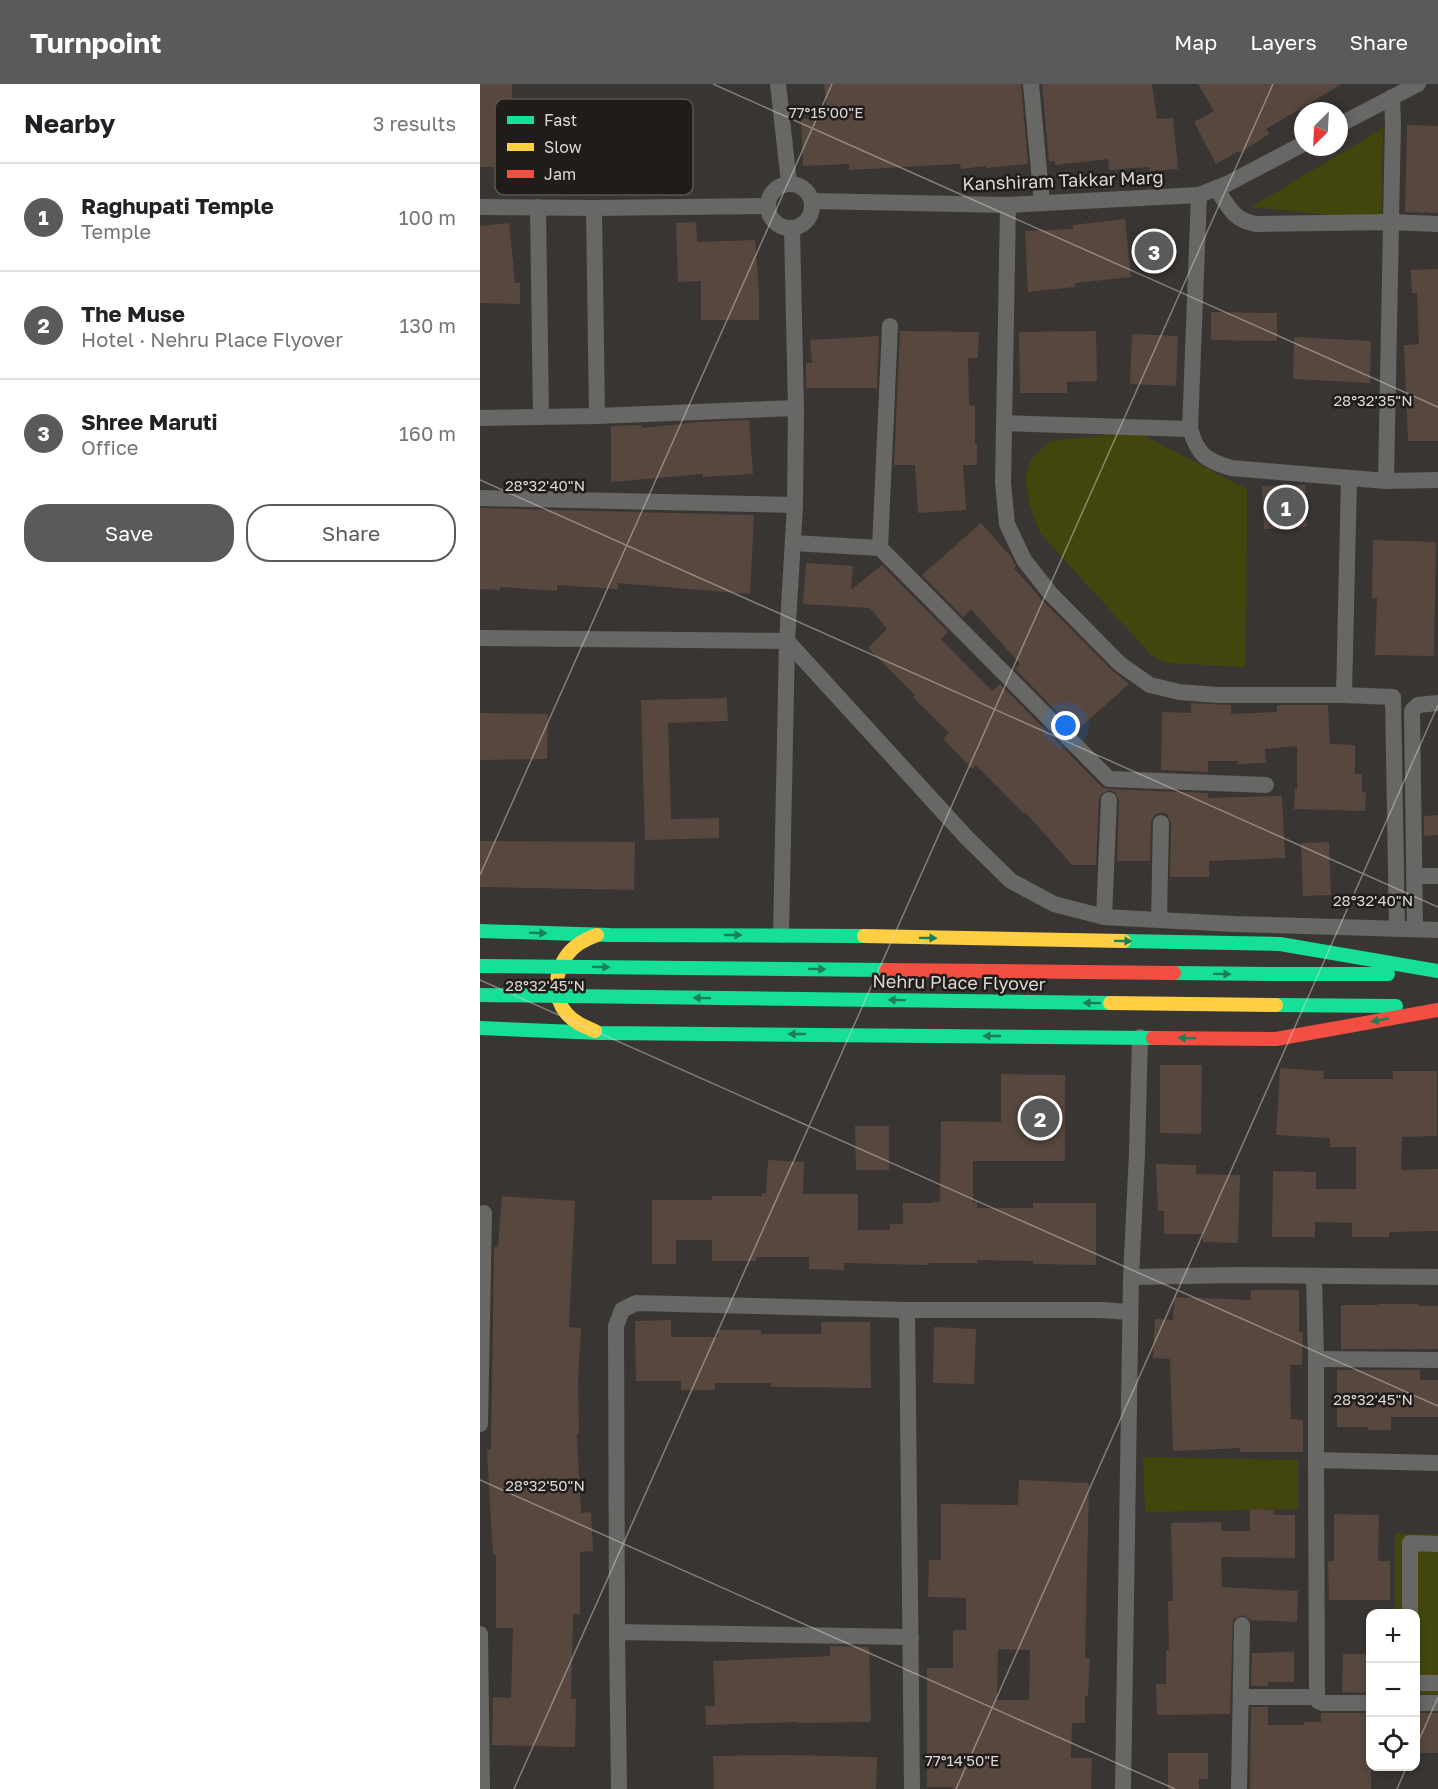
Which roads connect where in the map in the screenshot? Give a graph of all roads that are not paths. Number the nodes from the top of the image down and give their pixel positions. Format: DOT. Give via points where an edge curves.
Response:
graph roads {
  1 [pos="778,84"];
  2 [pos="1031,84"];
  3 [pos="1419,84"];
  4 [pos="1392,97"];
  5 [pos="1348,120"];
  6 [pos="1294,149"];
  7 [pos="789,183"];
  8 [pos="1216,188"];
  9 [pos="1199,195"];
  10 [pos="812,201"];
  11 [pos="1042,203"];
  12 [pos="1008,204"];
  13 [pos="767,206"];
  14 [pos="480,207"];
  15 [pos="538,207"];
  16 [pos="594,208"];
  17 [pos="1390,222"];
  18 [pos="1438,224"];
  19 [pos="792,228"];
  20 [pos="890,326"];
  21 [pos="796,408"];
  22 [pos="597,416"];
  23 [pos="541,417"];
  24 [pos="480,418"];
  25 [pos="1004,423"];
  26 [pos="1190,429"];
  27 [pos="1349,478"];
  28 [pos="1438,480"];
  29 [pos="1386,481"];
  30 [pos="480,498"];
  31 [pos="795,505"];
  32 [pos="793,543"];
  33 [pos="880,548"];
  34 [pos="480,638"];
  35 [pos="787,642"];
  36 [pos="1344,695"];
  37 [pos="1438,703"];
  38 [pos="1266,785"];
  39 [pos="1109,800"];
  40 [pos="1161,823"];
  41 [pos="1414,876"];
  42 [pos="1438,876"];
  43 [pos="1104,916"];
  44 [pos="1159,920"];
  45 [pos="1397,929"];
  46 [pos="1415,929"];
  47 [pos="1438,930"];
  48 [pos="480,931"];
  49 [pos="610,935"];
  50 [pos="781,935"];
  51 [pos="480,966"];
  52 [pos="1438,973"];
  53 [pos="480,995"];
  54 [pos="1438,1008"];
  55 [pos="482,1029"];
  56 [pos="601,1033"];
  57 [pos="1140,1037"];
  58 [pos="484,1213"];
  59 [pos="1314,1276"];
  60 [pos="1131,1277"];
  61 [pos="1438,1277"];
  62 [pos="907,1310"];
  63 [pos="1130,1312"];
  64 [pos="1316,1359"];
  65 [pos="1438,1360"];
  66 [pos="480,1424"];
  67 [pos="1316,1460"];
  68 [pos="1438,1463"];
  69 [pos="1438,1544"];
  70 [pos="1410,1609"];
  71 [pos="1242,1625"];
  72 [pos="617,1632"];
  73 [pos="480,1634"];
  74 [pos="910,1637"];
  75 [pos="1420,1683"];
  76 [pos="1438,1683"];
  77 [pos="1241,1697"];
  78 [pos="1317,1697"];
  79 [pos="1366,1703"];
  80 [pos="1420,1703"];
  81 [pos="1438,1703"];
  82 [pos="482,1789"];
  83 [pos="619,1789"];
  84 [pos="912,1789"];
  85 [pos="1123,1789"];
  86 [pos="1239,1789"];
  1 -- 7 [label="street"];
  2 -- 11 [label="street"];
  3 -- 4 [label="street"];
  4 -- 5 [label="street"];
  4 -- 17 [label="street"];
  6 -- 8 [label="street, Kanshiram Takkar Marg"];
  7 -- 10 [label="street" via="805,189"];
  7 -- 13 [label="street" via="773,190"];
  8 -- 9 [label="street, Kanshiram Takkar Marg"];
  8 -- 17 [label="street" via="1233,214 1245,222"];
  9 -- 11 [label="street, Kanshiram Takkar Marg"];
  9 -- 26 [label="street"];
  10 -- 12 [label="street, Kanshiram Takkar Marg"];
  10 -- 19 [label="street" via="810,217"];
  11 -- 12 [label="street, Kanshiram Takkar Marg"];
  12 -- 25 [label="street"];
  13 -- 16 [label="street"];
  13 -- 19 [label="street" via="776,224"];
  14 -- 15 [label="street"];
  15 -- 16 [label="street"];
  15 -- 23 [label="street"];
  16 -- 22 [label="street"];
  17 -- 18 [label="street"];
  17 -- 29 [label="street"];
  19 -- 21 [label="street"];
  20 -- 33 [label="street"];
  21 -- 22 [label="street"];
  21 -- 31 [label="street"];
  22 -- 23 [label="street"];
  23 -- 24 [label="street"];
  25 -- 26 [label="street"];
  25 -- 36 [label="street" via="1007,524 1024,560 1050,593 1120,664 1150,685 1179,692"];
  26 -- 27 [label="street" via="1195,447 1211,462 1231,468"];
  27 -- 29 [label="street"];
  27 -- 36 [label="street"];
  28 -- 29 [label="street"];
  30 -- 31 [label="street"];
  31 -- 32 [label="street"];
  32 -- 33 [label="street"];
  32 -- 35 [label="street"];
  33 -- 38 [label="street" via="1109,779"];
  34 -- 35 [label="street"];
  35 -- 43 [label="street" via="1011,881 1054,904"];
  35 -- 50 [label="street"];
  36 -- 45 [label="street" via="1393,697"];
  37 -- 41 [label="street" via="1418,705 1413,711"];
  39 -- 43 [label="street"];
  40 -- 44 [label="street"];
  41 -- 42 [label="street"];
  41 -- 46 [label="street"];
  43 -- 44 [label="street"];
  44 -- 45 [label="street"];
  45 -- 46 [label="street"];
  46 -- 47 [label="street"];
  48 -- 49 [label="main road, one-way"];
  49 -- 50 [label="main road, one-way"];
  49 -- 56 [label="main road" via="586,938 576,944 557,973 558,996 569,1017"];
  50 -- 52 [label="main road, one-way" via="1280,944"];
  51 -- 52 [label="main road, Nehru Place Flyover, one-way, bridge"];
  54 -- 53 [label="main road, Nehru Place Flyover, one-way, bridge"];
  54 -- 57 [label="main road, one-way" via="1276,1039"];
  55 -- 56 [label="main road"];
  57 -- 56 [label="main road, one-way"];
  57 -- 60 [label="street"];
  58 -- 66 [label="street"];
  59 -- 60 [label="street"];
  59 -- 61 [label="street"];
  59 -- 64 [label="street"];
  60 -- 63 [label="street"];
  62 -- 63 [label="street"];
  62 -- 72 [label="street" via="636,1303 622,1310 616,1326"];
  62 -- 74 [label="street"];
  63 -- 85 [label="street"];
  64 -- 65 [label="street"];
  64 -- 67 [label="street"];
  67 -- 68 [label="street"];
  67 -- 78 [label="street"];
  69 -- 70 [label="street" via="1410,1543"];
  71 -- 77 [label="street"];
  72 -- 74 [label="street"];
  72 -- 83 [label="street"];
  73 -- 82 [label="street"];
  74 -- 84 [label="street"];
  75 -- 76 [label="street"];
  77 -- 78 [label="street"];
  77 -- 86 [label="street"];
  78 -- 79 [label="street" via="1323,1703"];
  80 -- 81 [label="street"];
}
